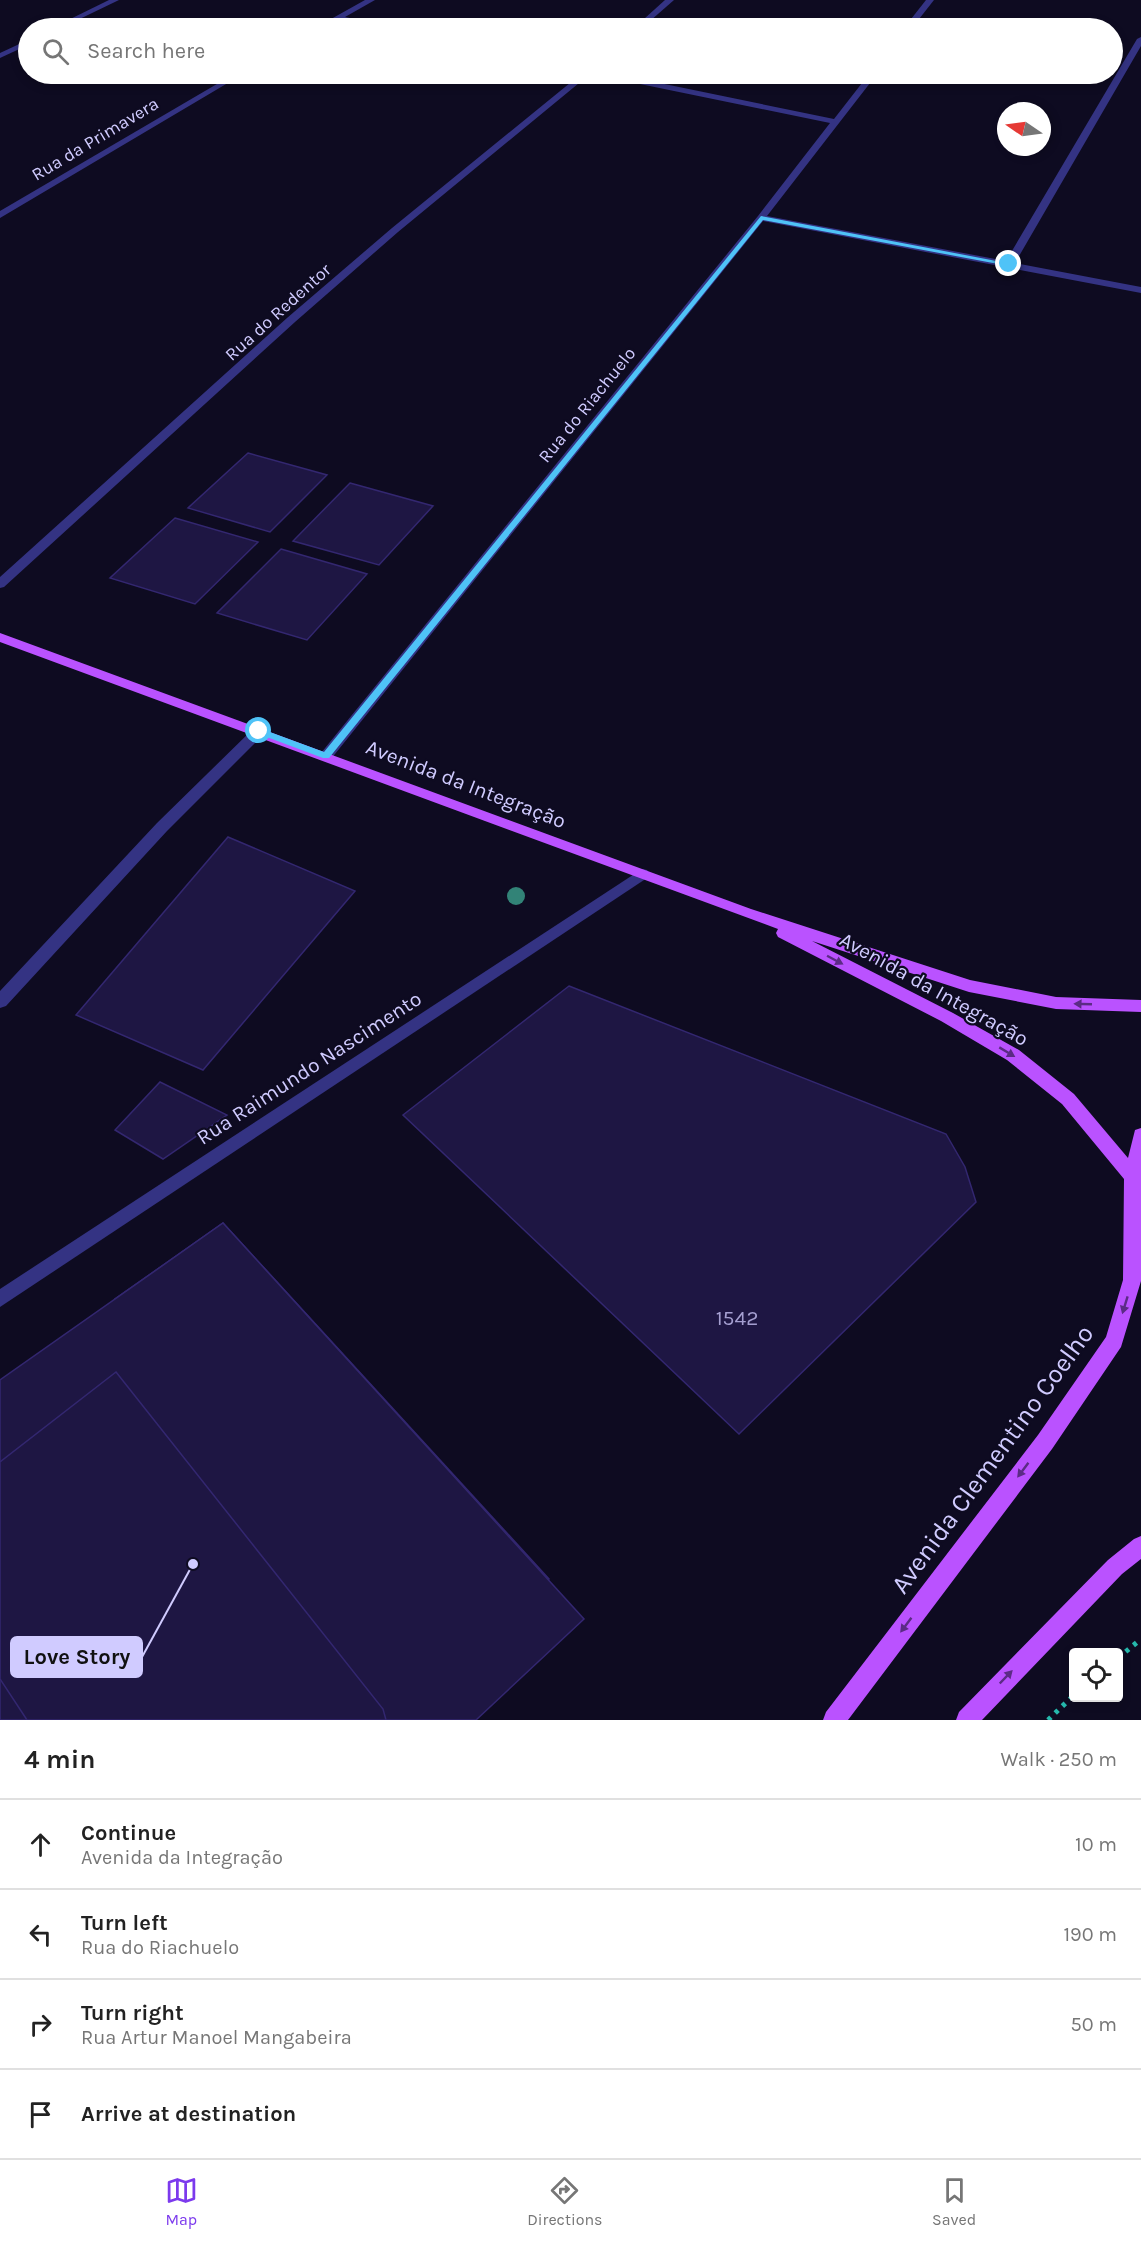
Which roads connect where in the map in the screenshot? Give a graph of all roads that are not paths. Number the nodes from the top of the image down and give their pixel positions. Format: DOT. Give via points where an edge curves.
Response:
graph roads {
  1 [pos="114,0"];
  2 [pos="371,0"];
  3 [pos="670,0"];
  4 [pos="930,0"];
  5 [pos="77,18"];
  6 [pos="338,18"];
  7 [pos="649,18"];
  8 [pos="916,18"];
  9 [pos="1141,39"];
  10 [pos="18,47"];
  11 [pos="0,56"];
  12 [pos="1123,70"];
  13 [pos="222,84"];
  14 [pos="574,84"];
  15 [pos="654,84"];
  16 [pos="865,84"];
  17 [pos="1115,84"];
  18 [pos="836,122"];
  19 [pos="0,215"];
  20 [pos="761,218"];
  21 [pos="1009,264"];
  22 [pos="1141,290"];
  23 [pos="0,584"];
  24 [pos="0,637"];
  25 [pos="259,731"];
  26 [pos="326,756"];
  27 [pos="642,874"];
  28 [pos="746,913"];
  29 [pos="0,1002"];
  30 [pos="1141,1006"];
  31 [pos="1141,1135"];
  32 [pos="1133,1177"];
  33 [pos="1136,1212"];
  34 [pos="0,1299"];
  35 [pos="1141,1546"];
  36 [pos="834,1720"];
  37 [pos="967,1720"];
  1 -- 5 [label="street"];
  2 -- 6 [label="street"];
  3 -- 7 [label="street"];
  4 -- 8 [label="street"];
  9 -- 12 [label="street"];
  10 -- 11 [label="street"];
  13 -- 19 [label="street, Rua da Primavera"];
  14 -- 23 [label="street, Rua do Redentor" via="291,320"];
  15 -- 18 [label="street"];
  16 -- 18 [label="street, Rua do Riachuelo"];
  17 -- 21 [label="street"];
  18 -- 20 [label="street, Rua do Riachuelo"];
  20 -- 21 [label="street"];
  20 -- 26 [label="street, Rua do Riachuelo"];
  21 -- 22 [label="street"];
  24 -- 25 [label="main road, Avenida da Integração"];
  25 -- 26 [label="main road, Avenida da Integração"];
  25 -- 29 [label="street" via="155,835"];
  26 -- 27 [label="main road, Avenida da Integração"];
  27 -- 28 [label="main road, Avenida da Integração"];
  27 -- 34 [label="street, Rua Raimundo Nascimento"];
  30 -- 28 [label="main road, Avenida da Integração, one-way" via="1056,1003 969,986"];
  28 -- 32 [label="main road, Avenida da Integração, one-way" via="1013,1055 1068,1099"];
  31 -- 32 [label="main road, Avenida Clementino Coelho"];
  32 -- 33 [label="main road, Avenida Clementino Coelho"];
  33 -- 36 [label="main road, Avenida Clementino Coelho, one-way" via="1132,1280 1114,1341 1045,1442"];
  37 -- 35 [label="main road, one-way" via="1115,1567"];
}
